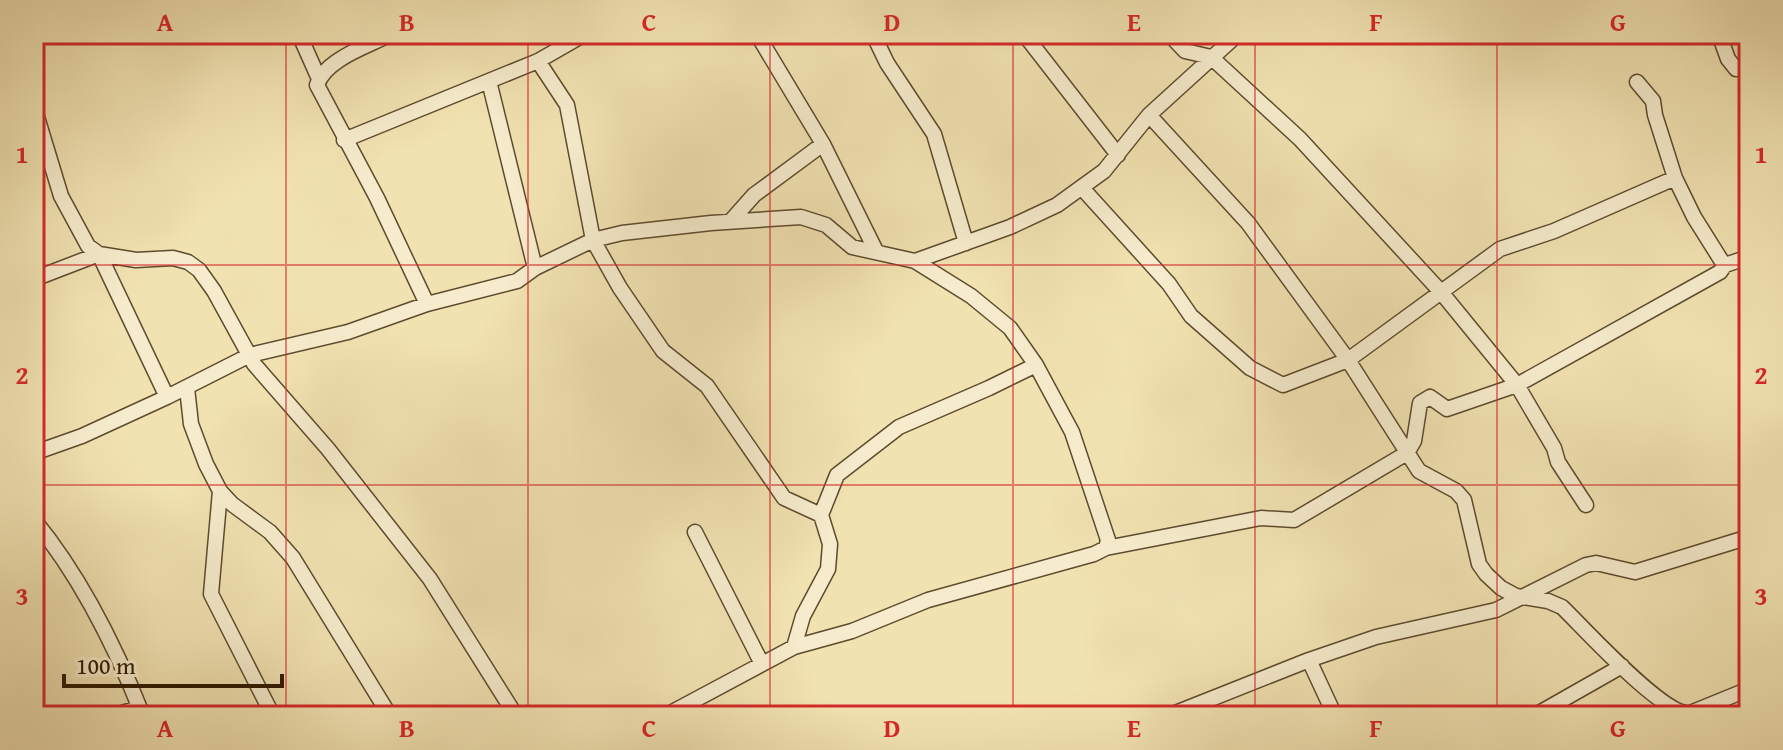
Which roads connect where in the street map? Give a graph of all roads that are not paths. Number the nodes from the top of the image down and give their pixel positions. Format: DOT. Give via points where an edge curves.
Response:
graph roads {
  1 [pos="299,34"];
  2 [pos="585,34"];
  3 [pos="757,34"];
  4 [pos="873,34"];
  5 [pos="1024,34"];
  6 [pos="1169,34"];
  7 [pos="1238,34"];
  8 [pos="1719,34"];
  9 [pos="387,36"];
  10 [pos="1211,57"];
  11 [pos="538,61"];
  12 [pos="1749,68"];
  13 [pos="319,79"];
  14 [pos="489,81"];
  15 [pos="1637,82"];
  16 [pos="34,107"];
  17 [pos="1149,115"];
  18 [pos="344,140"];
  19 [pos="823,144"];
  20 [pos="1118,155"];
  21 [pos="1675,178"];
  22 [pos="1082,188"];
  23 [pos="730,222"];
  24 [pos="593,240"];
  25 [pos="966,243"];
  26 [pos="876,251"];
  27 [pos="99,254"];
  28 [pos="1749,257"];
  29 [pos="1721,260"];
  30 [pos="915,261"];
  31 [pos="535,268"];
  32 [pos="34,279"];
  33 [pos="1441,292"];
  34 [pos="427,304"];
  35 [pos="250,355"];
  36 [pos="1348,360"];
  37 [pos="1036,365"];
  38 [pos="1517,385"];
  39 [pos="187,388"];
  40 [pos="167,397"];
  41 [pos="34,453"];
  42 [pos="1407,453"];
  43 [pos="220,491"];
  44 [pos="1586,505"];
  45 [pos="821,515"];
  46 [pos="34,520"];
  47 [pos="695,532"];
  48 [pos="1749,537"];
  49 [pos="1106,548"];
  50 [pos="1525,597"];
  51 [pos="794,647"];
  52 [pos="1309,660"];
  53 [pos="762,664"];
  54 [pos="1622,666"];
  55 [pos="1749,689"];
  56 [pos="141,712"];
  57 [pos="1681,715"];
  58 [pos="112,716"];
  59 [pos="273,716"];
  60 [pos="390,716"];
  61 [pos="516,716"];
  62 [pos="665,716"];
  63 [pos="1168,716"];
  64 [pos="1335,716"];
  65 [pos="1534,716"];
  1 -- 13 [label="street"];
  2 -- 11 [label="street"];
  3 -- 19 [label="street"];
  4 -- 25 [label="street" via="934,134"];
  5 -- 20 [label="street"];
  6 -- 10 [label="street" via="1185,51"];
  7 -- 10 [label="street"];
  8 -- 12 [label="street" via="1736,69"];
  9 -- 13 [label="street" via="336,63"];
  10 -- 17 [label="street"];
  10 -- 33 [label="street" via="1300,139"];
  11 -- 14 [label="street"];
  11 -- 24 [label="street" via="567,105"];
  13 -- 18 [label="street" via="319,93"];
  14 -- 18 [label="street"];
  14 -- 31 [label="street"];
  15 -- 21 [label="street" via="1653,101"];
  16 -- 27 [label="street" via="61,196 88,246"];
  17 -- 20 [label="street"];
  17 -- 36 [label="street" via="1248,223"];
  18 -- 34 [label="street"];
  19 -- 23 [label="street" via="754,195"];
  19 -- 26 [label="street"];
  20 -- 22 [label="street"];
  21 -- 29 [label="street"];
  21 -- 33 [label="street" via="1500,249"];
  22 -- 25 [label="street" via="1057,205"];
  22 -- 36 [label="street" via="1191,316 1250,368 1283,385"];
  23 -- 24 [label="street"];
  23 -- 26 [label="street" via="801,217 826,225 852,247"];
  24 -- 31 [label="street"];
  24 -- 45 [label="street" via="663,351 707,386 784,498"];
  25 -- 30 [label="street"];
  26 -- 30 [label="street"];
  27 -- 32 [label="street"];
  27 -- 35 [label="street" via="188,262 214,291"];
  27 -- 40 [label="street"];
  28 -- 38 [label="street" via="1725,265"];
  30 -- 37 [label="street" via="1010,328"];
  31 -- 34 [label="street" via="517,281"];
  33 -- 36 [label="street"];
  33 -- 38 [label="street"];
  34 -- 35 [label="street" via="348,332"];
  35 -- 39 [label="street"];
  35 -- 61 [label="street" via="430,579"];
  36 -- 42 [label="street"];
  37 -- 45 [label="street" via="899,427 837,475"];
  37 -- 49 [label="street" via="1072,432 1108,540"];
  38 -- 42 [label="street" via="1447,409 1430,397 1420,403"];
  38 -- 44 [label="street"];
  39 -- 40 [label="street"];
  39 -- 43 [label="street" via="191,424"];
  40 -- 41 [label="street"];
  42 -- 49 [label="street" via="1294,520 1261,518"];
  42 -- 50 [label="street" via="1419,471 1464,500 1486,574 1501,588"];
  43 -- 59 [label="street" via="211,594"];
  43 -- 60 [label="street" via="293,558"];
  45 -- 51 [label="street" via="830,544 828,569 803,616"];
  46 -- 56 [label="street" via="78,583"];
  47 -- 53 [label="street"];
  48 -- 50 [label="street" via="1635,572 1586,565"];
  49 -- 51 [label="street" via="928,600 852,631"];
  50 -- 52 [label="street" via="1496,610 1376,637"];
  50 -- 54 [label="street" via="1562,607"];
  51 -- 53 [label="street"];
  52 -- 63 [label="street"];
  52 -- 64 [label="street"];
  53 -- 62 [label="street"];
  54 -- 57 [label="street"];
  54 -- 65 [label="street"];
  55 -- 57 [label="street"];
  56 -- 58 [label="street"];
}
